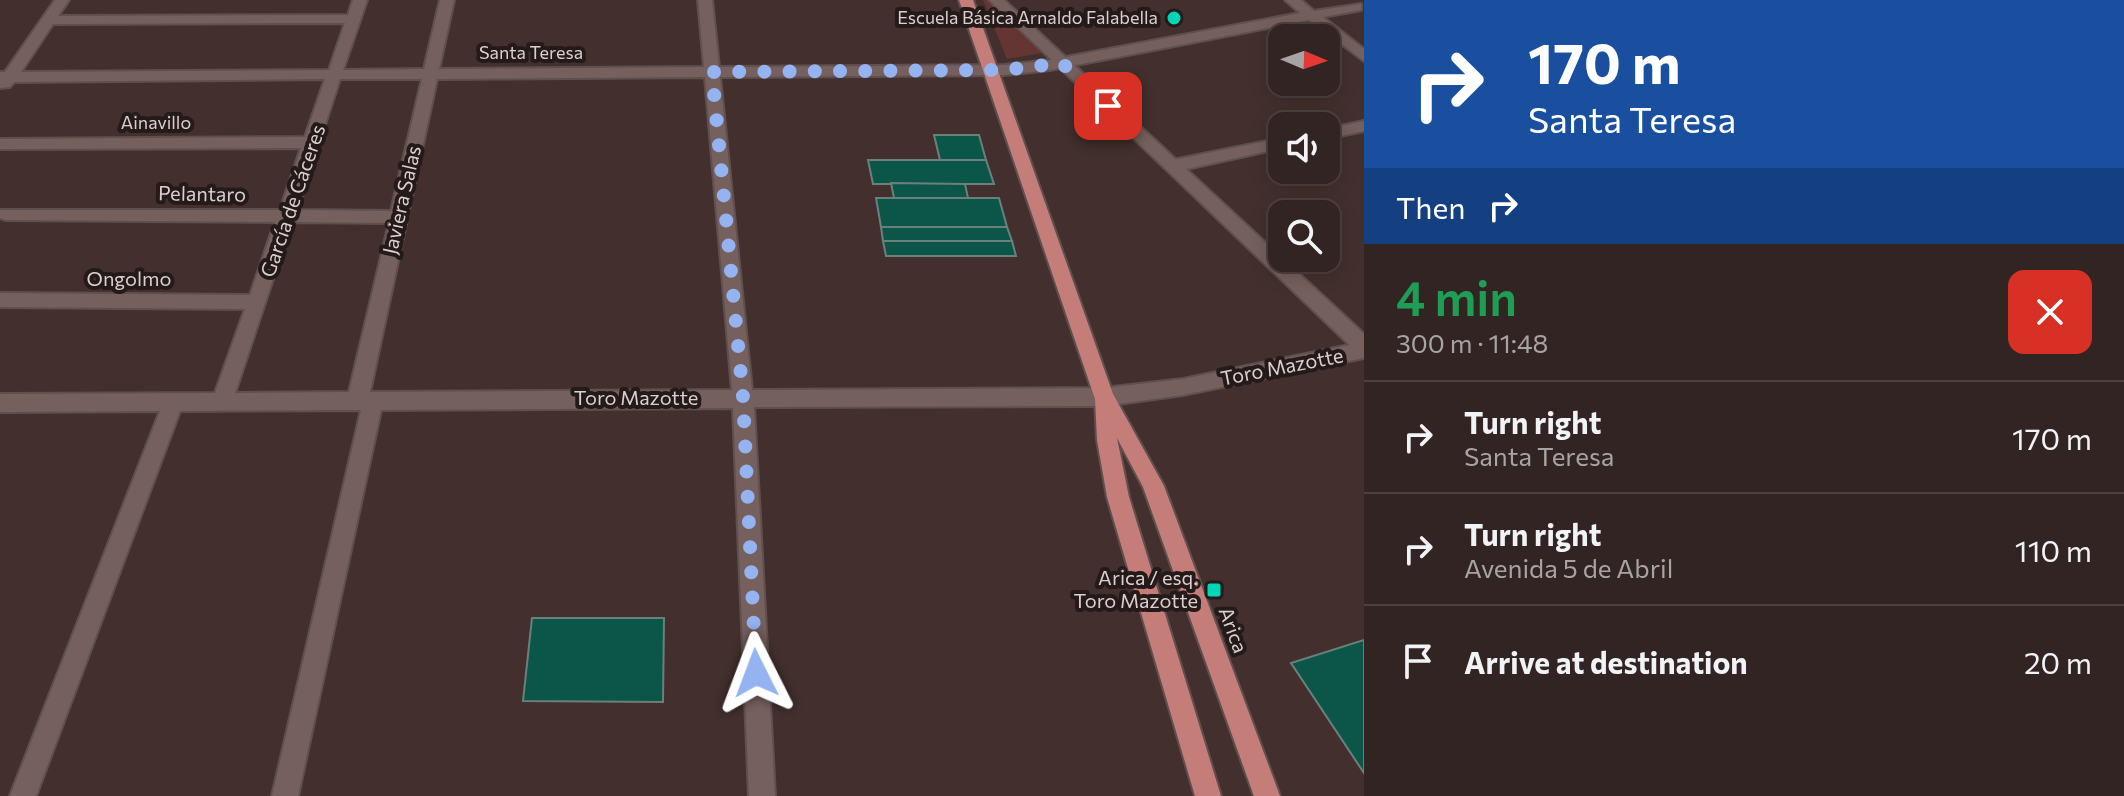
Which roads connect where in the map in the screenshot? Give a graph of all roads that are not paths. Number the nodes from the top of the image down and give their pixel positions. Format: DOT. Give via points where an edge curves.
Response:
graph roads {
  1 [pos="62,0"];
  2 [pos="360,0"];
  3 [pos="447,0"];
  4 [pos="705,0"];
  5 [pos="996,0"];
  6 [pos="1292,0"];
  7 [pos="964,2"];
  8 [pos="1356,7"];
  9 [pos="1312,15"];
  10 [pos="353,19"];
  11 [pos="48,20"];
  12 [pos="1364,56"];
  13 [pos="1062,63"];
  14 [pos="989,71"];
  15 [pos="712,72"];
  16 [pos="431,74"];
  17 [pos="335,75"];
  18 [pos="3,81"];
  19 [pos="1364,126"];
  20 [pos="1340,131"];
  21 [pos="312,142"];
  22 [pos="0,144"];
  23 [pos="1268,146"];
  24 [pos="1173,166"];
  25 [pos="6,214"];
  26 [pos="287,217"];
  27 [pos="398,217"];
  28 [pos="0,300"];
  29 [pos="258,302"];
  30 [pos="1364,348"];
  31 [pos="743,397"];
  32 [pos="1104,397"];
  33 [pos="365,399"];
  34 [pos="223,400"];
  35 [pos="174,401"];
  36 [pos="0,403"];
  37 [pos="23,796"];
  38 [pos="285,796"];
  39 [pos="762,796"];
  40 [pos="1208,796"];
  41 [pos="1267,796"];
  1 -- 11 [label="street"];
  2 -- 10 [label="street, García de Cáceres"];
  3 -- 16 [label="street, Javiera Salas"];
  4 -- 15 [label="street"];
  5 -- 13 [label="street"];
  6 -- 9 [label="street"];
  7 -- 14 [label="main road, Arica"];
  8 -- 9 [label="street, Santa Teresa"];
  9 -- 12 [label="street"];
  9 -- 13 [label="street, Santa Teresa"];
  10 -- 11 [label="street"];
  10 -- 17 [label="street, García de Cáceres"];
  11 -- 18 [label="street"];
  13 -- 14 [label="street, Santa Teresa"];
  13 -- 24 [label="street"];
  14 -- 15 [label="street, Santa Teresa"];
  14 -- 32 [label="main road, Arica"];
  15 -- 16 [label="street, Santa Teresa"];
  15 -- 31 [label="street"];
  16 -- 17 [label="street, Santa Teresa"];
  16 -- 27 [label="street, Javiera Salas"];
  17 -- 18 [label="street, Santa Teresa"];
  17 -- 21 [label="street, García de Cáceres"];
  19 -- 20 [label="street"];
  21 -- 22 [label="street, Ainavillo"];
  21 -- 26 [label="street, García de Cáceres"];
  23 -- 24 [label="street"];
  24 -- 30 [label="street"];
  25 -- 26 [label="street, Pelantaro"];
  26 -- 27 [label="street, Pelantaro"];
  26 -- 29 [label="street, García de Cáceres"];
  27 -- 33 [label="street, Javiera Salas"];
  28 -- 29 [label="street, Ongolmo"];
  29 -- 34 [label="street, García de Cáceres"];
  30 -- 32 [label="street, Toro Mazotte" via="1183,387"];
  31 -- 32 [label="street, Toro Mazotte"];
  31 -- 33 [label="street, Toro Mazotte"];
  31 -- 39 [label="street"];
  32 -- 40 [label="main road, Arica" via="1118,497"];
  32 -- 41 [label="main road, Arica" via="1159,501"];
  33 -- 34 [label="street, Toro Mazotte"];
  33 -- 38 [label="street, Javiera Salas"];
  34 -- 35 [label="street, Toro Mazotte"];
  35 -- 36 [label="street, Toro Mazotte"];
  35 -- 37 [label="street"];
}
